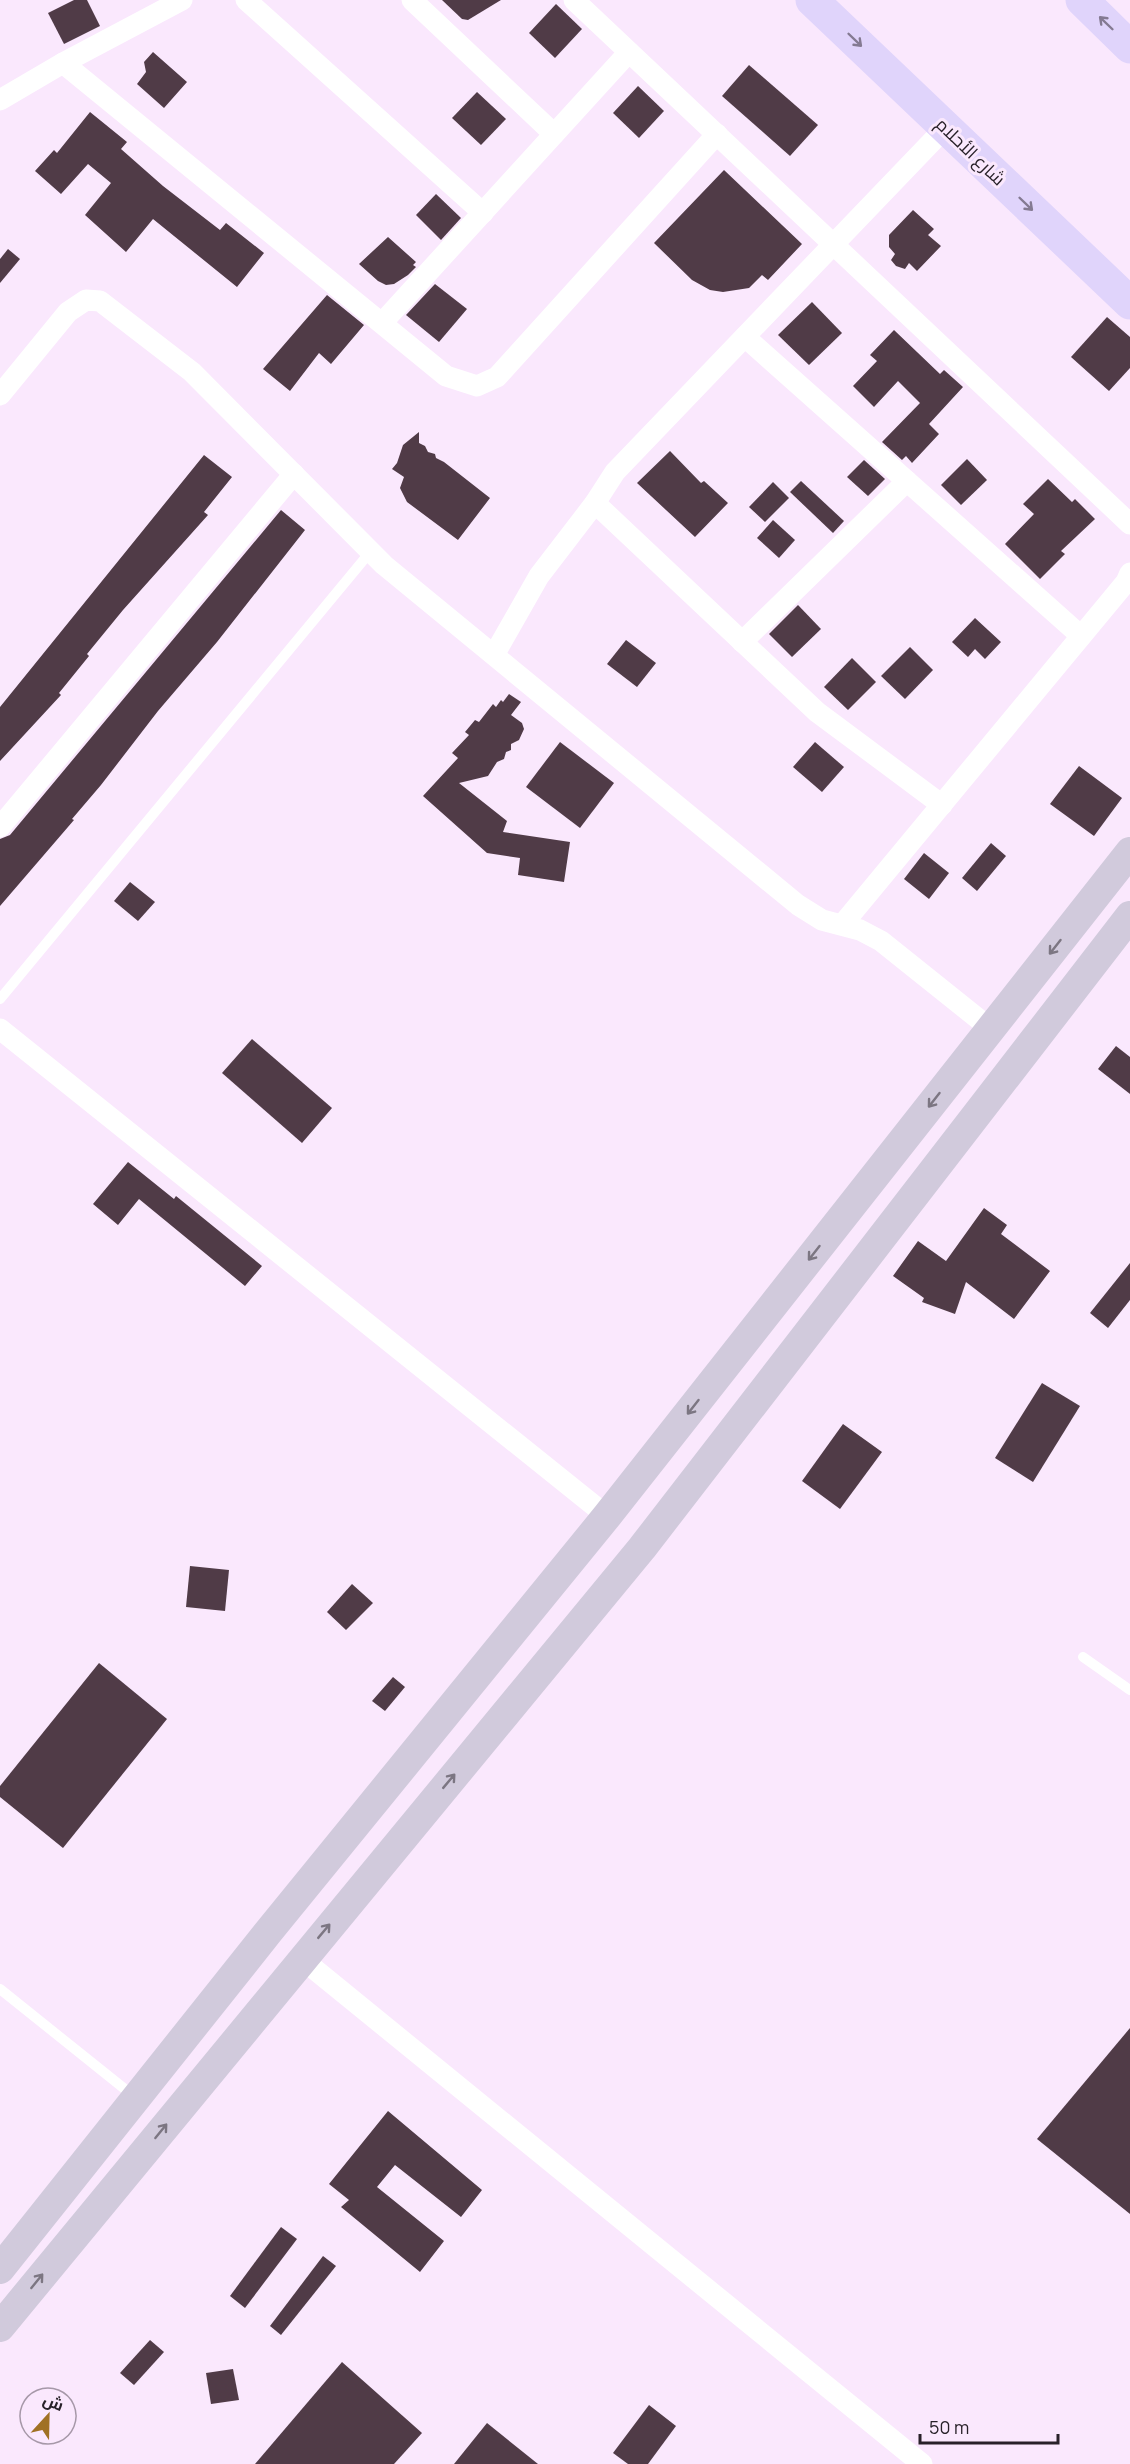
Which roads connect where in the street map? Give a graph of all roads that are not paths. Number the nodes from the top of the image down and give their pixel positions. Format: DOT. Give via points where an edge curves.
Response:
graph roads {
  1 [pos="182,0"];
  2 [pos="246,0"];
  3 [pos="412,0"];
  4 [pos="574,0"];
  5 [pos="812,0"];
  6 [pos="1082,0"];
  7 [pos="1130,46"];
  8 [pos="629,52"];
  9 [pos="63,63"];
  10 [pos="0,100"];
  11 [pos="946,127"];
  12 [pos="554,134"];
  13 [pos="717,134"];
  14 [pos="483,213"];
  15 [pos="833,244"];
  16 [pos="1130,303"];
  17 [pos="382,323"];
  18 [pos="745,337"];
  19 [pos="0,395"];
  20 [pos="294,474"];
  21 [pos="907,481"];
  22 [pos="595,503"];
  23 [pos="1130,525"];
  24 [pos="371,551"];
  25 [pos="1130,573"];
  26 [pos="1081,636"];
  27 [pos="742,642"];
  28 [pos="494,655"];
  29 [pos="942,805"];
  30 [pos="0,827"];
  31 [pos="1130,852"];
  32 [pos="1086,908"];
  33 [pos="842,925"];
  34 [pos="1123,925"];
  35 [pos="0,999"];
  36 [pos="0,1029"];
  37 [pos="991,1029"];
  38 [pos="607,1515"];
  39 [pos="642,1548"];
  40 [pos="1083,1657"];
  41 [pos="1130,1690"];
  42 [pos="302,1959"];
  43 [pos="0,1989"];
  44 [pos="136,2098"];
  45 [pos="0,2269"];
  46 [pos="0,2327"];
  47 [pos="922,2464"];
  1 -- 9 [label="street"];
  2 -- 14 [label="street"];
  3 -- 12 [label="street"];
  4 -- 8 [label="street"];
  5 -- 11 [label="main road, شارع الأحلام, one-way"];
  7 -- 6 [label="main road, one-way"];
  8 -- 12 [label="street"];
  8 -- 13 [label="street"];
  9 -- 10 [label="street"];
  9 -- 17 [label="street"];
  11 -- 15 [label="street"];
  11 -- 16 [label="main road, شارع الأحلام, one-way"];
  12 -- 14 [label="street"];
  13 -- 15 [label="street"];
  13 -- 17 [label="street" via="497,377 477,386 446,376"];
  14 -- 17 [label="street"];
  15 -- 18 [label="street"];
  15 -- 23 [label="street"];
  18 -- 21 [label="street"];
  18 -- 22 [label="street" via="615,472"];
  19 -- 20 [label="street" via="69,312 86,300 100,301 192,372"];
  20 -- 24 [label="street"];
  20 -- 30 [label="street"];
  21 -- 26 [label="street"];
  21 -- 27 [label="street"];
  22 -- 27 [label="street"];
  22 -- 28 [label="street" via="539,576"];
  24 -- 28 [label="street"];
  24 -- 35 [label="lane"];
  25 -- 26 [label="street"];
  26 -- 29 [label="street"];
  27 -- 29 [label="street" via="817,712"];
  28 -- 33 [label="street" via="798,905 822,920"];
  29 -- 33 [label="street"];
  31 -- 32 [label="main road"];
  32 -- 34 [label="main road"];
  32 -- 37 [label="main road, one-way"];
  33 -- 37 [label="street" via="881,941"];
  34 -- 39 [label="main road"];
  36 -- 38 [label="street"];
  37 -- 38 [label="main road, one-way"];
  38 -- 39 [label="main road"];
  38 -- 44 [label="main road"];
  42 -- 39 [label="main road, one-way"];
  40 -- 41 [label="lane"];
  46 -- 42 [label="main road, one-way"];
  42 -- 47 [label="street"];
  43 -- 44 [label="lane"];
  44 -- 45 [label="main road"];
}
